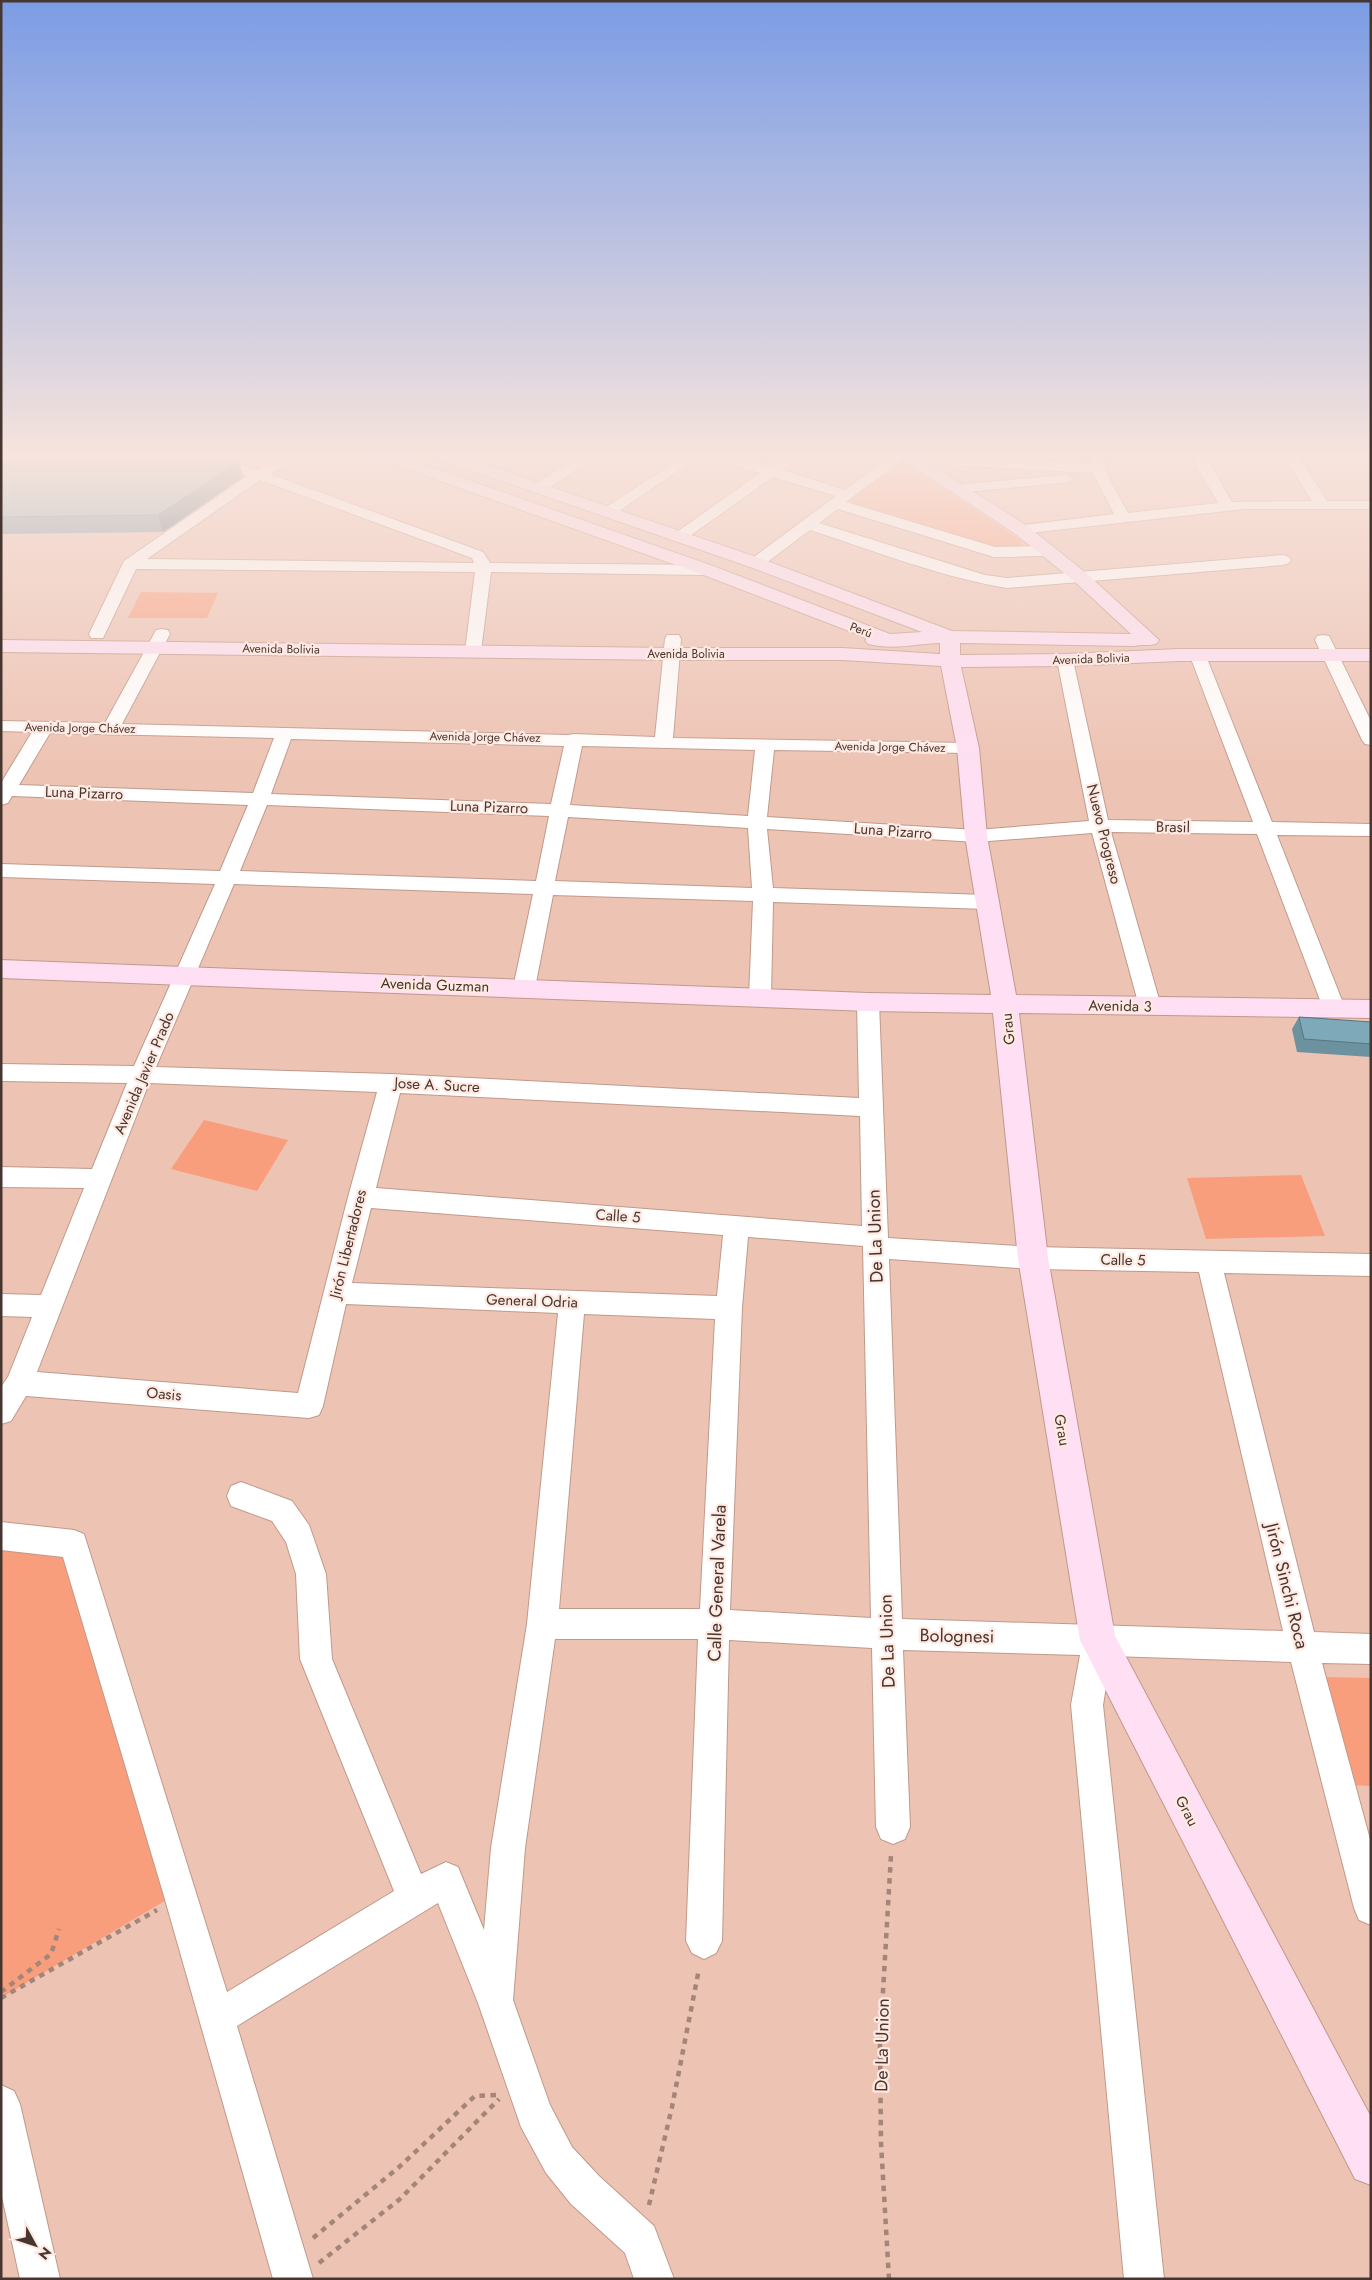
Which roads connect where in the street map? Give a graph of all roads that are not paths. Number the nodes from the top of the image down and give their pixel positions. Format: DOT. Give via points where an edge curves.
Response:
graph roads {
  1 [pos="135,560"];
  2 [pos="481,560"];
  3 [pos="680,560"];
  4 [pos="749,560"];
  5 [pos="759,560"];
  6 [pos="1059,560"];
  7 [pos="1278,560"];
  8 [pos="921,561"];
  9 [pos="756,563"];
  10 [pos="130,564"];
  11 [pos="484,567"];
  12 [pos="707,570"];
  13 [pos="1080,577"];
  14 [pos="1,633"];
  15 [pos="97,634"];
  16 [pos="1150,640"];
  17 [pos="1371,640"];
  18 [pos="159,641"];
  19 [pos="889,641"];
  20 [pos="474,644"];
  21 [pos="1,646"];
  22 [pos="672,647"];
  23 [pos="1326,647"];
  24 [pos="950,649"];
  25 [pos="1371,655"];
  26 [pos="1198,656"];
  27 [pos="1065,660"];
  28 [pos="1,726"];
  29 [pos="44,727"];
  30 [pos="111,728"];
  31 [pos="285,732"];
  32 [pos="574,739"];
  33 [pos="1371,740"];
  34 [pos="663,743"];
  35 [pos="765,744"];
  36 [pos="968,748"];
  37 [pos="3,793"];
  38 [pos="260,799"];
  39 [pos="559,810"];
  40 [pos="757,822"];
  41 [pos="1100,826"];
  42 [pos="1264,828"];
  43 [pos="1371,830"];
  44 [pos="976,836"];
  45 [pos="1,870"];
  46 [pos="228,877"];
  47 [pos="544,888"];
  48 [pos="763,895"];
  49 [pos="987,902"];
  50 [pos="1,969"];
  51 [pos="186,976"];
  52 [pos="524,988"];
  53 [pos="760,998"];
  54 [pos="868,1002"];
  55 [pos="1005,1004"];
  56 [pos="1150,1006"];
  57 [pos="1334,1008"];
  58 [pos="1371,1009"];
  59 [pos="1,1072"];
  60 [pos="142,1073"];
  61 [pos="391,1083"];
  62 [pos="872,1108"];
  63 [pos="1,1177"];
  64 [pos="99,1179"];
  65 [pos="360,1197"];
  66 [pos="737,1225"];
  67 [pos="876,1242"];
  68 [pos="1033,1258"];
  69 [pos="1209,1262"];
  70 [pos="1370,1269"];
  71 [pos="336,1293"];
  72 [pos="572,1302"];
  73 [pos="1,1305"];
  74 [pos="50,1307"];
  75 [pos="729,1308"];
  76 [pos="19,1382"];
  77 [pos="309,1406"];
  78 [pos="1,1412"];
  79 [pos="241,1496"];
  80 [pos="1,1536"];
  81 [pos="542,1624"];
  82 [pos="714,1624"];
  83 [pos="887,1634"];
  84 [pos="1098,1640"];
  85 [pos="1302,1646"];
  86 [pos="1371,1649"];
  87 [pos="893,1827"];
  88 [pos="414,1898"];
  89 [pos="1371,1908"];
  90 [pos="704,1941"];
  91 [pos="496,2003"];
  92 [pos="217,2018"];
  93 [pos="1,2104"];
  94 [pos="1371,2163"];
  95 [pos="298,2268"];
  96 [pos="40,2279"];
  97 [pos="654,2279"];
  98 [pos="1144,2279"];
  1 -- 10 [label="street"];
  2 -- 11 [label="street"];
  3 -- 12 [label="street, Perú"];
  4 -- 9 [label="street, Perú"];
  5 -- 9 [label="street"];
  6 -- 13 [label="street"];
  7 -- 13 [label="street"];
  8 -- 13 [label="street" via="994,582"];
  9 -- 24 [label="street, Perú"];
  10 -- 11 [label="street"];
  10 -- 15 [label="street"];
  11 -- 12 [label="street"];
  11 -- 20 [label="street"];
  12 -- 19 [label="street, Perú"];
  13 -- 16 [label="street"];
  14 -- 15 [label="street, Avenida Bolivia"];
  15 -- 18 [label="street, Avenida Bolivia"];
  16 -- 23 [label="street, Avenida Bolivia"];
  16 -- 24 [label="street, Avenida Bolivia"];
  17 -- 23 [label="street, Avenida Bolivia"];
  18 -- 20 [label="street, Avenida Bolivia"];
  18 -- 21 [label="street, Avenida Bolivia"];
  18 -- 30 [label="street"];
  19 -- 22 [label="street, Avenida Bolivia"];
  19 -- 24 [label="street, Avenida Bolivia"];
  20 -- 22 [label="street, Avenida Bolivia"];
  22 -- 24 [label="street, Avenida Bolivia" via="842,654"];
  22 -- 34 [label="street"];
  23 -- 25 [label="street, Avenida Bolivia"];
  23 -- 26 [label="street, Avenida Bolivia"];
  23 -- 33 [label="street"];
  24 -- 27 [label="street, Avenida Bolivia"];
  24 -- 36 [label="street, Grau"];
  26 -- 27 [label="street, Avenida Bolivia"];
  26 -- 42 [label="street"];
  27 -- 41 [label="street, Nuevo Progreso"];
  28 -- 29 [label="street, Avenida Jorge Chávez"];
  29 -- 30 [label="street, Avenida Jorge Chávez"];
  29 -- 37 [label="street"];
  30 -- 31 [label="street, Avenida Jorge Chávez"];
  31 -- 32 [label="street, Avenida Jorge Chávez"];
  31 -- 38 [label="street, Avenida Javier Prado"];
  32 -- 34 [label="street, Avenida Jorge Chávez"];
  32 -- 39 [label="street"];
  34 -- 35 [label="street, Avenida Jorge Chávez"];
  35 -- 36 [label="street, Avenida Jorge Chávez"];
  35 -- 40 [label="street"];
  36 -- 44 [label="street, Grau"];
  37 -- 38 [label="street, Luna Pizarro"];
  38 -- 39 [label="street, Luna Pizarro"];
  38 -- 46 [label="street, Avenida Javier Prado"];
  39 -- 40 [label="street, Luna Pizarro"];
  39 -- 47 [label="street"];
  40 -- 44 [label="street, Luna Pizarro"];
  40 -- 48 [label="street"];
  41 -- 42 [label="street, Brasil"];
  41 -- 44 [label="street, Brasil"];
  41 -- 56 [label="street, Nuevo Progreso"];
  42 -- 43 [label="street, Brasil"];
  42 -- 57 [label="street"];
  44 -- 49 [label="street, Grau"];
  45 -- 46 [label="street"];
  46 -- 47 [label="street"];
  46 -- 51 [label="street, Avenida Javier Prado"];
  47 -- 48 [label="street"];
  47 -- 52 [label="street"];
  48 -- 49 [label="street"];
  48 -- 53 [label="street"];
  49 -- 55 [label="street, Grau"];
  50 -- 51 [label="street, Avenida Guzman"];
  51 -- 52 [label="street, Avenida Guzman"];
  51 -- 60 [label="street, Avenida Javier Prado"];
  52 -- 53 [label="street, Avenida Guzman"];
  53 -- 54 [label="street, Avenida Guzman"];
  54 -- 55 [label="street, Avenida 3"];
  54 -- 62 [label="street, De La Union"];
  55 -- 56 [label="street, Avenida 3"];
  55 -- 68 [label="street, Grau"];
  56 -- 57 [label="street, Avenida 3"];
  57 -- 58 [label="street, Avenida 3"];
  59 -- 60 [label="street, Jose A. Sucre"];
  60 -- 61 [label="street, Jose A. Sucre"];
  60 -- 64 [label="street, Avenida Javier Prado"];
  61 -- 62 [label="street, Jose A. Sucre"];
  61 -- 65 [label="street, Jirón Libertadores"];
  62 -- 67 [label="street, De La Union"];
  63 -- 64 [label="street"];
  64 -- 74 [label="street, Avenida Javier Prado"];
  65 -- 66 [label="street, Calle 5"];
  65 -- 71 [label="street, Jirón Libertadores"];
  66 -- 67 [label="street, Calle 5"];
  66 -- 75 [label="street, Calle General Varela"];
  67 -- 68 [label="street, Calle 5"];
  67 -- 83 [label="street, De La Union"];
  68 -- 69 [label="street, Calle 5"];
  68 -- 84 [label="street, Grau"];
  69 -- 70 [label="street, Calle 5"];
  69 -- 85 [label="street, Jirón Sinchi Roca"];
  71 -- 72 [label="street, General Odria"];
  71 -- 77 [label="street, Jirón Libertadores"];
  72 -- 75 [label="street, General Odria"];
  72 -- 81 [label="street"];
  73 -- 74 [label="street"];
  74 -- 76 [label="street, Avenida Javier Prado"];
  75 -- 82 [label="street, Calle General Varela"];
  76 -- 77 [label="street, Oasis"];
  76 -- 78 [label="street, Avenida Javier Prado"];
  79 -- 88 [label="street" via="282,1511 299,1535 311,1574 316,1659"];
  80 -- 92 [label="street" via="74,1544"];
  81 -- 82 [label="street, Bolognesi"];
  81 -- 91 [label="street" via="508,1848"];
  82 -- 83 [label="street, Bolognesi"];
  82 -- 90 [label="street, Calle General Varela"];
  83 -- 84 [label="street, Bolognesi"];
  83 -- 87 [label="street, De La Union"];
  84 -- 85 [label="street, Bolognesi"];
  84 -- 94 [label="street, Grau"];
  84 -- 98 [label="street" via="1087,1705"];
  85 -- 86 [label="street, Bolognesi"];
  85 -- 89 [label="street, Jirón Sinchi Roca"];
  88 -- 91 [label="street" via="446,1879"];
  88 -- 92 [label="street"];
  91 -- 97 [label="street" via="534,2114 559,2160 585,2190 640,2240"];
  92 -- 95 [label="street"];
  93 -- 96 [label="street"];
}
